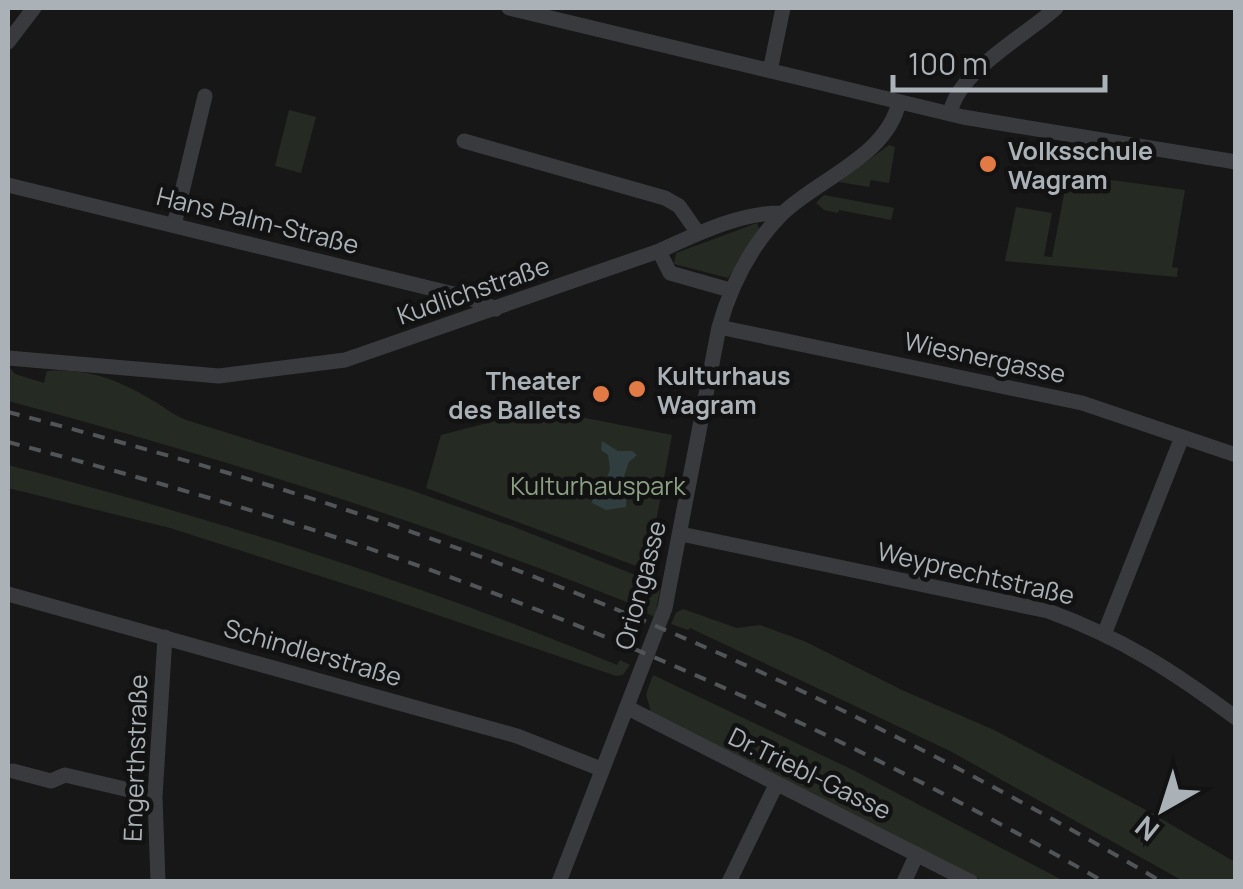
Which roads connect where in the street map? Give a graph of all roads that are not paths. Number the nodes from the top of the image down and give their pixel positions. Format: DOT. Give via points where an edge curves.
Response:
graph roads {
  1 [pos="34,8"];
  2 [pos="509,8"];
  3 [pos="784,8"];
  4 [pos="1056,8"];
  5 [pos="558,13"];
  6 [pos="8,42"];
  7 [pos="770,71"];
  8 [pos="205,96"];
  9 [pos="899,102"];
  10 [pos="950,114"];
  11 [pos="464,141"];
  12 [pos="1236,162"];
  13 [pos="8,185"];
  14 [pos="783,213"];
  15 [pos="174,226"];
  16 [pos="698,233"];
  17 [pos="659,251"];
  18 [pos="730,290"];
  19 [pos="496,310"];
  20 [pos="719,327"];
  21 [pos="8,358"];
  22 [pos="1182,437"];
  23 [pos="1236,455"];
  24 [pos="681,534"];
  25 [pos="8,594"];
  26 [pos="1104,632"];
  27 [pos="166,637"];
  28 [pos="628,708"];
  29 [pos="1236,718"];
  30 [pos="601,769"];
  31 [pos="12,771"];
  32 [pos="776,785"];
  33 [pos="155,796"];
  34 [pos="917,854"];
  35 [pos="158,882"];
  36 [pos="559,882"];
  37 [pos="729,882"];
  38 [pos="904,882"];
  39 [pos="971,882"];
  1 -- 6 [label="street"];
  2 -- 5 [label="street"];
  3 -- 7 [label="street"];
  4 -- 10 [label="street" via="965,82"];
  5 -- 7 [label="street"];
  7 -- 9 [label="street"];
  8 -- 15 [label="street"];
  9 -- 10 [label="street"];
  9 -- 14 [label="street, Kudlichstraße" via="879,140"];
  10 -- 12 [label="street"];
  11 -- 16 [label="street" via="666,198"];
  13 -- 15 [label="street, Hans Palm-Straße"];
  14 -- 16 [label="street, Kudlichstraße"];
  14 -- 18 [label="street, Oriongasse"];
  15 -- 19 [label="street, Hans Palm-Straße" via="470,298"];
  16 -- 17 [label="street, Kudlichstraße"];
  17 -- 18 [label="street" via="670,273"];
  17 -- 19 [label="street, Kudlichstraße"];
  18 -- 20 [label="street, Oriongasse"];
  19 -- 21 [label="street, Kudlichstraße" via="345,360 219,376"];
  20 -- 22 [label="street, Wiesnergasse" via="1082,403"];
  20 -- 24 [label="street, Oriongasse"];
  22 -- 23 [label="street, Wiesnergasse"];
  22 -- 26 [label="street"];
  24 -- 26 [label="street, Weyprechtstraße" via="1048,611"];
  24 -- 28 [label="street, Oriongasse" via="666,608"];
  25 -- 27 [label="street, Schindlerstraße"];
  26 -- 29 [label="street, Weyprechtstraße"];
  27 -- 30 [label="street, Schindlerstraße" via="517,736"];
  27 -- 33 [label="street, Engerthstraße"];
  28 -- 30 [label="street, Oriongasse"];
  28 -- 32 [label="street, Dr.Triebl-Gasse"];
  30 -- 36 [label="street, Oriongasse"];
  31 -- 33 [label="street" via="51,781 65,774"];
  32 -- 34 [label="street, Dr.Triebl-Gasse"];
  32 -- 37 [label="street"];
  33 -- 35 [label="street, Engerthstraße"];
  34 -- 38 [label="street"];
  34 -- 39 [label="street, Dr.Triebl-Gasse"];
}
